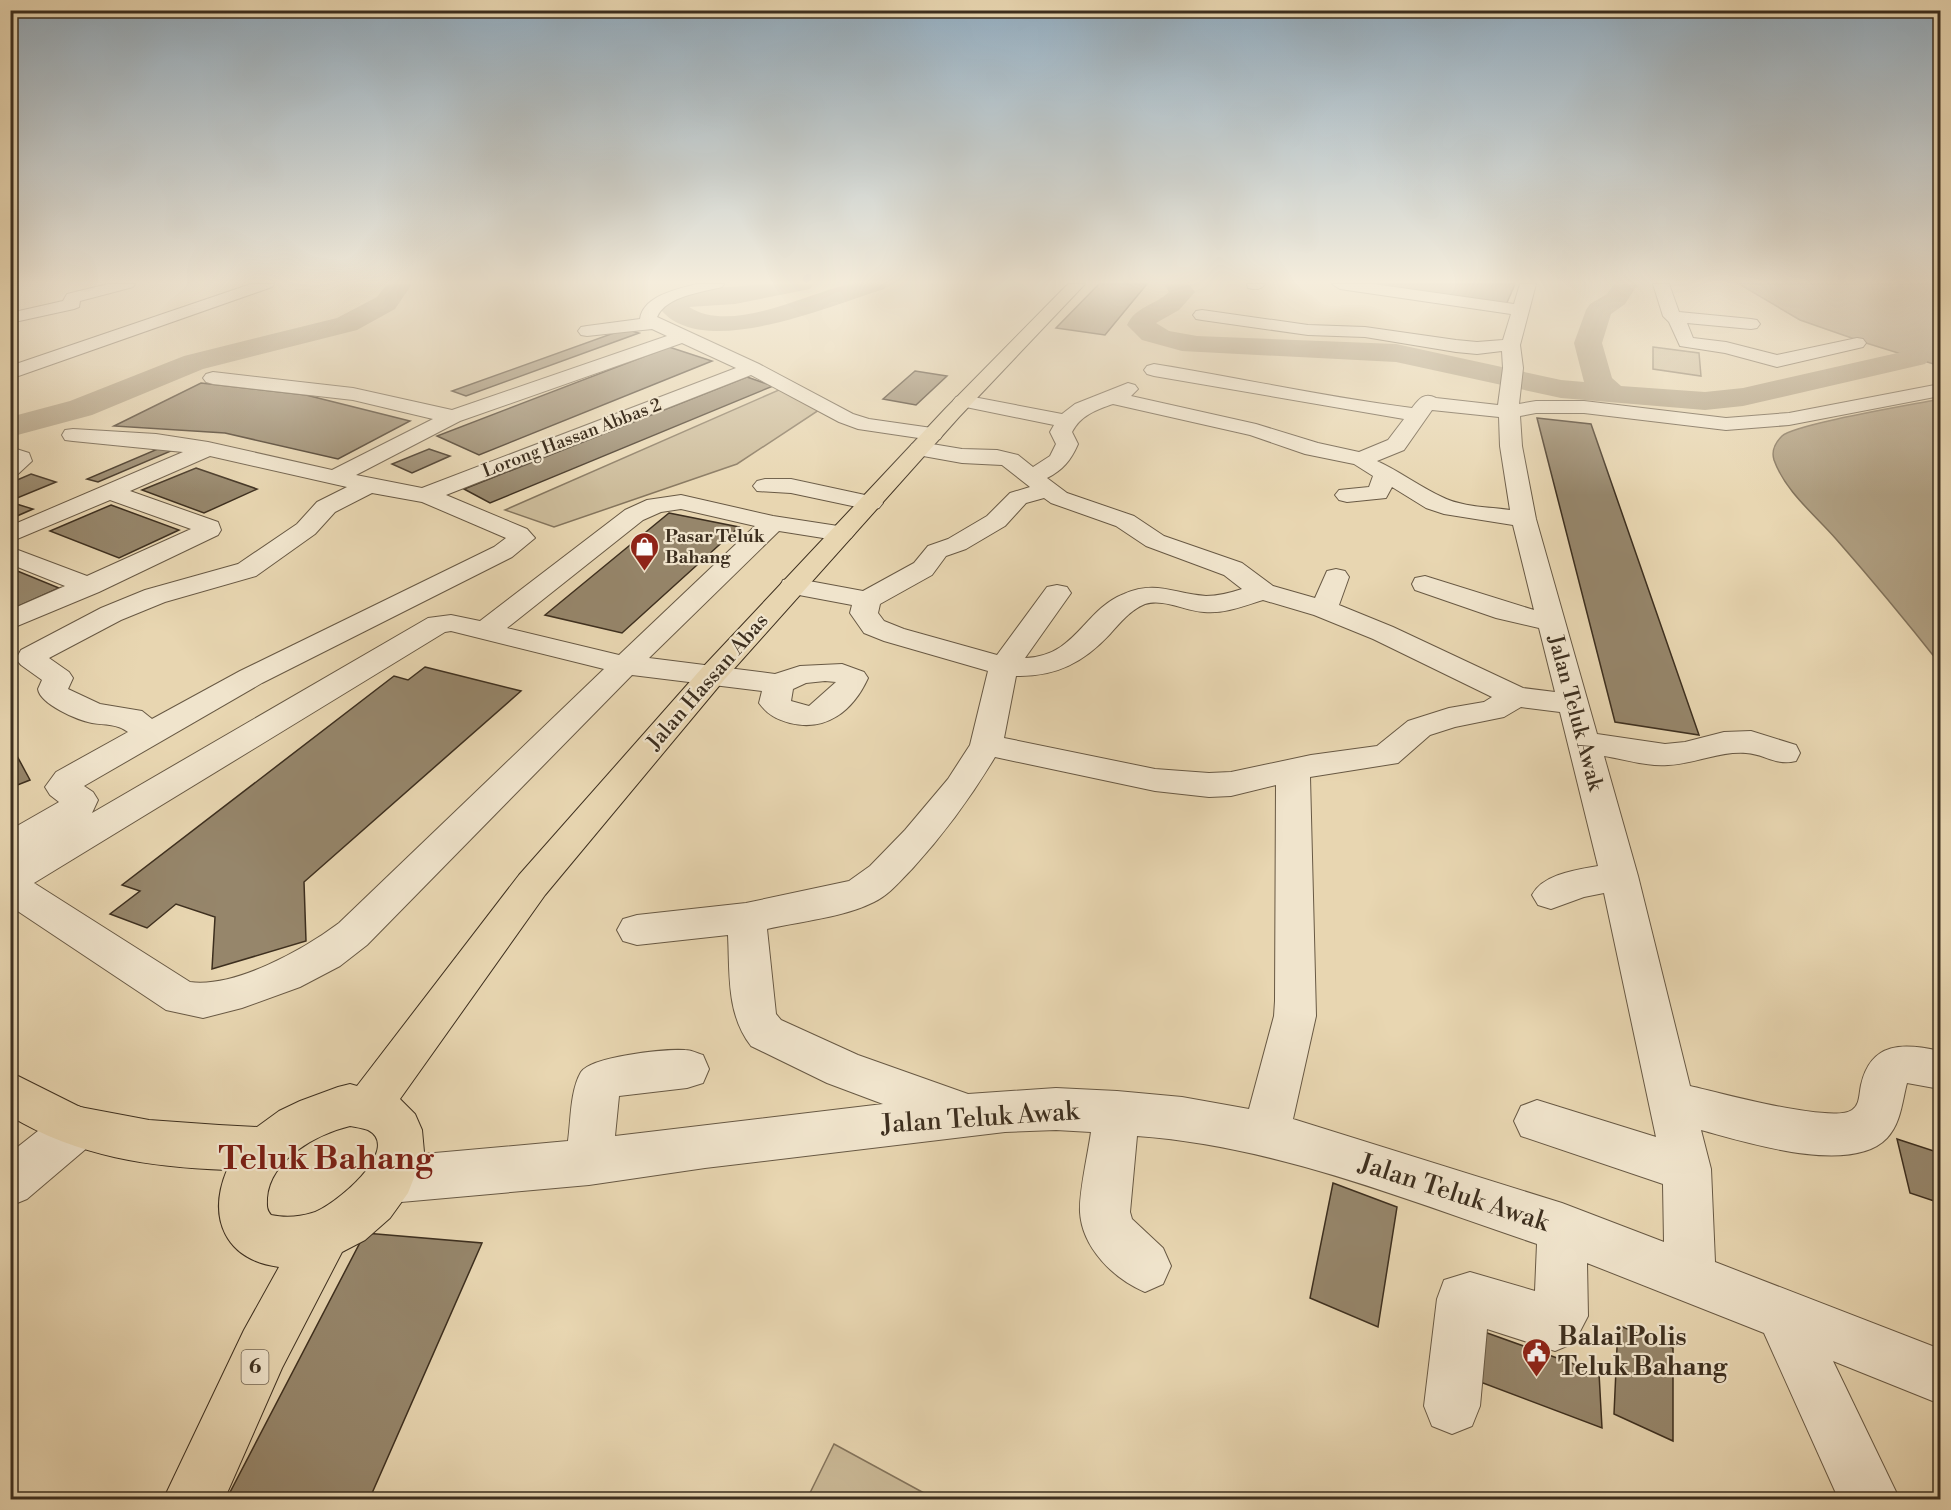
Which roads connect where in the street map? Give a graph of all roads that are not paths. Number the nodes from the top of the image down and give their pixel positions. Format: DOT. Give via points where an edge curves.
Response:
graph roads {
  1 [pos="63,354"];
  2 [pos="631,354"];
  3 [pos="723,354"];
  4 [pos="1010,354"];
  5 [pos="1511,354"];
  6 [pos="1748,354"];
  7 [pos="1808,354"];
  8 [pos="752,368"];
  9 [pos="10,373"];
  10 [pos="213,378"];
  11 [pos="1264,390"];
  12 [pos="1941,390"];
  13 [pos="1510,392"];
  14 [pos="1108,397"];
  15 [pos="1426,403"];
  16 [pos="1647,415"];
  17 [pos="453,417"];
  18 [pos="1066,421"];
  19 [pos="1214,424"];
  20 [pos="942,425"];
  21 [pos="1026,430"];
  22 [pos="1660,434"];
  23 [pos="73,435"];
  24 [pos="208,448"];
  25 [pos="10,454"];
  26 [pos="1361,459"];
  27 [pos="10,469"];
  28 [pos="1385,473"];
  29 [pos="337,476"];
  30 [pos="1040,482"];
  31 [pos="371,484"];
  32 [pos="765,486"];
  33 [pos="109,492"];
  34 [pos="425,495"];
  35 [pos="1347,495"];
  36 [pos="871,503"];
  37 [pos="1524,519"];
  38 [pos="773,523"];
  39 [pos="842,533"];
  40 [pos="10,535"];
  41 [pos="10,555"];
  42 [pos="1336,577"];
  43 [pos="1425,584"];
  44 [pos="89,586"];
  45 [pos="793,586"];
  46 [pos="1263,592"];
  47 [pos="1057,593"];
  48 [pos="867,600"];
  49 [pos="1324,609"];
  50 [pos="10,621"];
  51 [pos="1550,622"];
  52 [pos="484,632"];
  53 [pos="625,665"];
  54 [pos="1004,666"];
  55 [pos="713,674"];
  56 [pos="778,684"];
  57 [pos="1516,697"];
  58 [pos="1573,704"];
  59 [pos="148,732"];
  60 [pos="1582,742"];
  61 [pos="986,745"];
  62 [pos="1784,753"];
  63 [pos="1293,770"];
  64 [pos="10,847"];
  65 [pos="1619,876"];
  66 [pos="1551,895"];
  67 [pos="746,918"];
  68 [pos="637,930"];
  69 [pos="687,1069"];
  70 [pos="1941,1070"];
  71 [pos="10,1092"];
  72 [pos="1671,1102"];
  73 [pos="369,1106"];
  74 [pos="1117,1112"];
  75 [pos="967,1115"];
  76 [pos="1537,1121"];
  77 [pos="78,1127"];
  78 [pos="1266,1133"];
  79 [pos="266,1149"];
  80 [pos="589,1162"];
  81 [pos="1687,1169"];
  82 [pos="390,1180"];
  83 [pos="10,1183"];
  84 [pos="1562,1228"];
  85 [pos="323,1237"];
  86 [pos="1145,1266"];
  87 [pos="1690,1277"];
  88 [pos="1782,1313"];
  89 [pos="1941,1376"];
  90 [pos="1452,1406"];
  91 [pos="193,1500"];
  92 [pos="1870,1500"];
  1 -- 9 [label="street"];
  2 -- 17 [label="street"];
  3 -- 8 [label="street"];
  4 -- 20 [label="main road, Jalan Hassan Abas"];
  5 -- 13 [label="street, Jalan Teluk Awak"];
  6 -- 7 [label="street" via="1767,360"];
  8 -- 20 [label="street" via="865,425"];
  8 -- 34 [label="street, Lorong Hassan Abbas 2"];
  10 -- 17 [label="street" via="353,394"];
  11 -- 14 [label="street" via="1156,365 1126,391"];
  11 -- 15 [label="street" via="1365,408"];
  11 -- 19 [label="street"];
  12 -- 16 [label="street" via="1789,419 1744,423"];
  13 -- 15 [label="street"];
  13 -- 16 [label="street" via="1536,407 1567,406"];
  13 -- 37 [label="street, Jalan Teluk Awak" via="1511,446"];
  14 -- 18 [label="street"];
  14 -- 19 [label="street"];
  15 -- 26 [label="street" via="1396,445"];
  16 -- 22 [label="street"];
  17 -- 29 [label="street"];
  18 -- 20 [label="street"];
  18 -- 30 [label="street" via="1060,432 1067,444 1061,459"];
  19 -- 26 [label="street" via="1256,430 1313,449"];
  20 -- 21 [label="street"];
  20 -- 30 [label="street" via="962,456 1003,458"];
  20 -- 36 [label="main road, Jalan Hassan Abas"];
  23 -- 24 [label="street"];
  24 -- 29 [label="street"];
  24 -- 33 [label="street"];
  25 -- 27 [label="street" via="21,461"];
  26 -- 28 [label="street"];
  28 -- 35 [label="street" via="1378,493"];
  28 -- 37 [label="street" via="1443,506"];
  29 -- 31 [label="street"];
  30 -- 46 [label="street" via="1059,498 1125,521 1155,541 1233,569"];
  30 -- 48 [label="street" via="996,521 937,551 923,568"];
  31 -- 34 [label="street"];
  31 -- 59 [label="street" via="326,507 306,529 247,570 155,596 31,656 58,678 54,694 93,713 131,718"];
  32 -- 36 [label="street" via="792,486"];
  33 -- 40 [label="street"];
  33 -- 44 [label="street" via="209,529"];
  34 -- 59 [label="street" via="522,538 503,552"];
  36 -- 39 [label="main road, Jalan Hassan Abas"];
  37 -- 51 [label="street, Jalan Teluk Awak"];
  38 -- 39 [label="street"];
  38 -- 52 [label="street" via="681,502 645,508"];
  38 -- 53 [label="street"];
  39 -- 45 [label="main road, Jalan Hassan Abas"];
  41 -- 44 [label="street"];
  42 -- 49 [label="street"];
  43 -- 51 [label="street" via="1506,612"];
  44 -- 50 [label="street"];
  45 -- 48 [label="street"];
  45 -- 55 [label="main road, Jalan Hassan Abas"];
  46 -- 49 [label="street"];
  46 -- 54 [label="street" via="1206,604 1166,594 1137,597 1111,615 1073,655 1046,664"];
  47 -- 54 [label="street"];
  48 -- 54 [label="street" via="864,613 874,627"];
  49 -- 57 [label="street"];
  51 -- 58 [label="street, Jalan Teluk Awak"];
  52 -- 53 [label="street"];
  52 -- 53 [label="street" via="451,623 430,627 27,868 12,885 181,998 203,1001 242,991 326,955 353,934"];
  53 -- 55 [label="street"];
  54 -- 61 [label="street"];
  55 -- 56 [label="street"];
  55 -- 73 [label="main road, Jalan Hassan Abas" via="532,885"];
  57 -- 58 [label="street"];
  57 -- 63 [label="street" via="1493,710 1419,728 1386,755"];
  58 -- 60 [label="street, Jalan Teluk Awak"];
  59 -- 64 [label="street" via="68,780 62,787 81,800 79,806"];
  60 -- 62 [label="street" via="1665,755 1724,743 1751,742"];
  60 -- 65 [label="street, Jalan Teluk Awak"];
  61 -- 63 [label="street" via="1185,784 1231,784"];
  61 -- 67 [label="street" via="960,787 918,838 883,876 862,892"];
  63 -- 78 [label="street" via="1296,1001"];
  65 -- 66 [label="street" via="1577,884"];
  65 -- 72 [label="street, Jalan Teluk Awak"];
  67 -- 68 [label="street"];
  67 -- 75 [label="street" via="754,1011 766,1033 843,1069"];
  69 -- 80 [label="street" via="602,1081 598,1085"];
  70 -- 72 [label="street" via="1895,1066 1882,1083 1882,1102 1871,1124 1856,1132 1836,1135 1795,1130"];
  71 -- 77 [label="main road"];
  72 -- 81 [label="street, Jalan Teluk Awak"];
  73 -- 79 [label="main road" via="350,1105 307,1118"];
  73 -- 82 [label="main road" via="385,1113 396,1125 399,1160"];
  74 -- 75 [label="street, Jalan Teluk Awak" via="1056,1109"];
  74 -- 78 [label="street, Jalan Teluk Awak" via="1182,1118"];
  74 -- 86 [label="street" via="1105,1212 1112,1235"];
  75 -- 80 [label="street, Jalan Teluk Awak"];
  76 -- 81 [label="street"];
  77 -- 79 [label="main road" via="165,1144"];
  77 -- 83 [label="street"];
  78 -- 84 [label="street, Jalan Teluk Awak"];
  79 -- 85 [label="main road" via="243,1188 241,1208 246,1225 258,1236 276,1243"];
  80 -- 82 [label="street, Jalan Teluk Awak"];
  81 -- 87 [label="street, Jalan Teluk Awak"];
  82 -- 85 [label="main road" via="362,1213"];
  84 -- 87 [label="street, Jalan Teluk Awak"];
  84 -- 90 [label="street" via="1561,1316 1555,1324 1463,1299"];
  85 -- 91 [label="main road, 6" via="263,1349"];
  87 -- 88 [label="street, Jalan Teluk Awak"];
  88 -- 89 [label="street, Jalan Teluk Awak"];
  88 -- 92 [label="street"];
}
